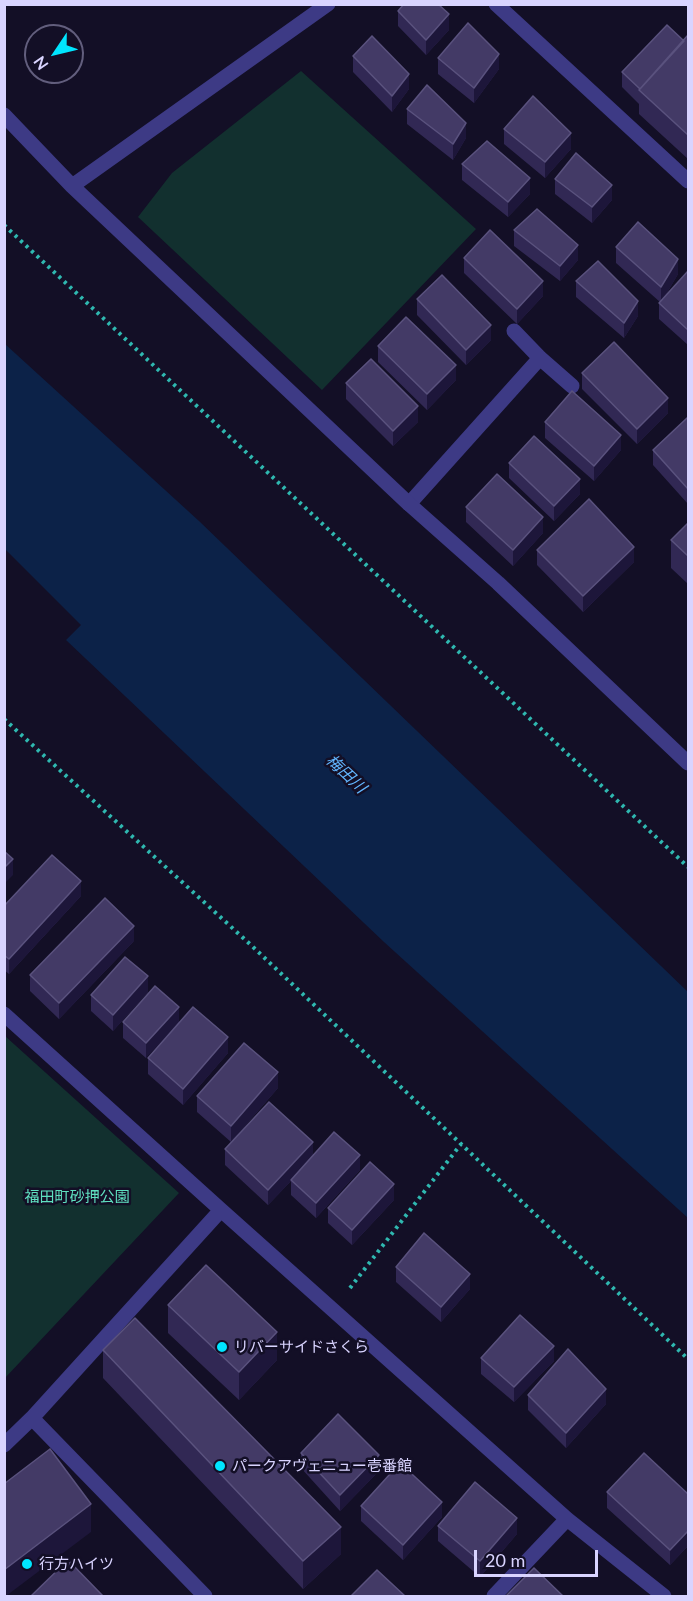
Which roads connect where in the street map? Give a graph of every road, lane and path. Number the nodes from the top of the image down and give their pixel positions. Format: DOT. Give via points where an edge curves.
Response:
graph roads {
  1 [pos="328,4"];
  2 [pos="496,4"];
  3 [pos="4,115"];
  4 [pos="688,181"];
  5 [pos="72,186"];
  6 [pos="4,225"];
  7 [pos="514,331"];
  8 [pos="540,358"];
  9 [pos="572,386"];
  10 [pos="409,504"];
  11 [pos="4,719"];
  12 [pos="688,763"];
  13 [pos="688,867"];
  14 [pos="4,1014"];
  15 [pos="461,1144"];
  16 [pos="221,1210"];
  17 [pos="333,1310"];
  18 [pos="688,1359"];
  19 [pos="32,1418"];
  20 [pos="4,1445"];
  21 [pos="567,1519"];
  22 [pos="205,1596"];
  23 [pos="494,1596"];
  24 [pos="664,1596"];
  1 -- 5 [label="street"];
  2 -- 4 [label="street"];
  3 -- 5 [label="street"];
  5 -- 10 [label="street"];
  6 -- 13 [label="path"];
  7 -- 8 [label="street"];
  8 -- 9 [label="street"];
  8 -- 10 [label="street"];
  10 -- 12 [label="street"];
  11 -- 15 [label="path"];
  14 -- 16 [label="street"];
  15 -- 17 [label="path"];
  15 -- 18 [label="path"];
  16 -- 17 [label="street"];
  16 -- 19 [label="street"];
  17 -- 21 [label="street"];
  19 -- 20 [label="street"];
  19 -- 22 [label="street"];
  21 -- 23 [label="street"];
  21 -- 24 [label="street"];
}
